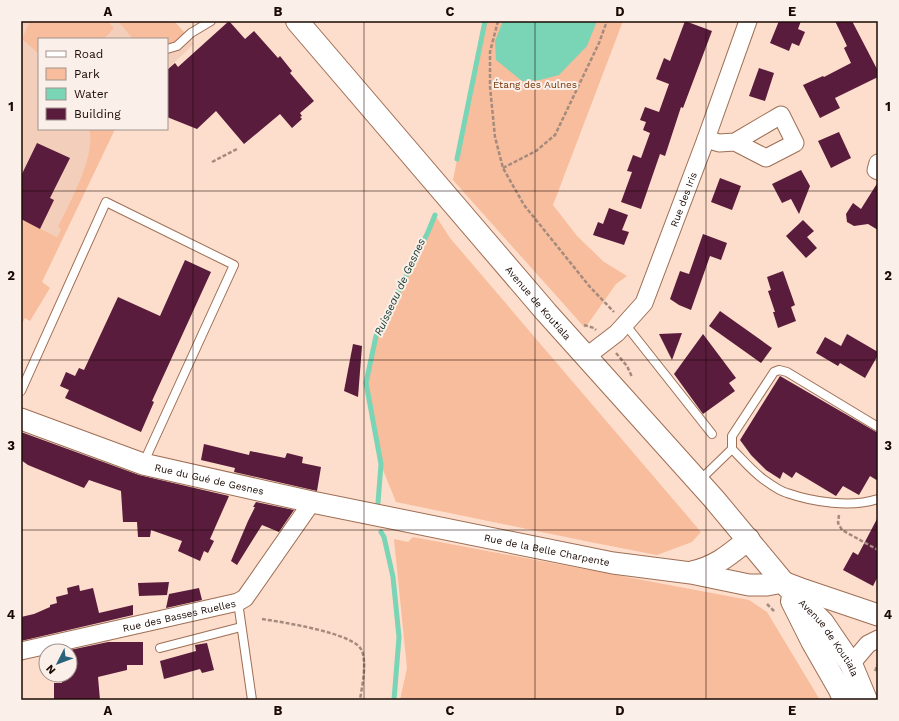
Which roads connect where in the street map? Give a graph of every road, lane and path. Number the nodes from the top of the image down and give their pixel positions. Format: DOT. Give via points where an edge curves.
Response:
graph roads {
  1 [pos="211,21"];
  2 [pos="297,21"];
  3 [pos="498,21"];
  4 [pos="606,21"];
  5 [pos="748,21"];
  6 [pos="168,49"];
  7 [pos="706,139"];
  8 [pos="735,142"];
  9 [pos="237,149"];
  10 [pos="212,162"];
  11 [pos="878,163"];
  12 [pos="503,168"];
  13 [pos="878,171"];
  14 [pos="625,324"];
  15 [pos="586,356"];
  16 [pos="21,391"];
  17 [pos="21,420"];
  18 [pos="878,427"];
  19 [pos="712,434"];
  20 [pos="732,449"];
  21 [pos="143,464"];
  22 [pos="698,481"];
  23 [pos="878,499"];
  24 [pos="312,502"];
  25 [pos="840,503"];
  26 [pos="403,521"];
  27 [pos="749,539"];
  28 [pos="878,550"];
  29 [pos="691,573"];
  30 [pos="783,582"];
  31 [pos="763,600"];
  32 [pos="238,602"];
  33 [pos="778,615"];
  34 [pos="878,615"];
  35 [pos="262,619"];
  36 [pos="242,627"];
  37 [pos="878,639"];
  38 [pos="160,648"];
  39 [pos="21,651"];
  40 [pos="851,664"];
  41 [pos="252,700"];
  42 [pos="360,700"];
  43 [pos="844,700"];
  44 [pos="866,700"];
  1 -- 6 [label="lane" via="191,33 178,46"];
  2 -- 15 [label="main road, Avenue de Koutiala"];
  3 -- 12 [label="path" via="490,52 490,87 495,137"];
  4 -- 12 [label="path" via="600,43 555,135 536,151"];
  5 -- 7 [label="street, Rue des Iris"];
  7 -- 8 [label="street" via="719,144"];
  7 -- 14 [label="street, Rue des Iris" via="644,303"];
  9 -- 10 [label="path"];
  11 -- 13 [label="street"];
  12 -- 14 [label="path" via="524,205 547,236"];
  14 -- 15 [label="street, Rue des Iris"];
  14 -- 19 [label="lane"];
  15 -- 22 [label="main road, Avenue de Koutiala"];
  16 -- 21 [label="lane" via="106,202 234,265"];
  17 -- 21 [label="street, Rue du Gué de Gesnes"];
  18 -- 20 [label="lane" via="787,372 779,370 774,372 732,436"];
  20 -- 22 [label="lane"];
  20 -- 25 [label="lane" via="763,479 785,493"];
  21 -- 24 [label="street, Rue du Gué de Gesnes"];
  22 -- 27 [label="main road, Avenue de Koutiala"];
  23 -- 25 [label="lane" via="870,502"];
  24 -- 26 [label="street, Rue du Gué de Gesnes"];
  24 -- 32 [label="street, Rue des Basses Ruelles" via="245,598"];
  25 -- 28 [label="path" via="838,523 842,530"];
  26 -- 29 [label="street, Rue de la Belle Charpente" via="613,563"];
  27 -- 29 [label="street, Rue de la Belle Charpente" via="721,561"];
  27 -- 30 [label="main road, Avenue de Koutiala"];
  29 -- 30 [label="street, Rue de la Belle Charpente" via="749,585 767,586"];
  30 -- 34 [label="street"];
  30 -- 40 [label="main road, Avenue de Koutiala" via="823,623"];
  30 -- 43 [label="main road, Avenue de Koutiala"];
  31 -- 33 [label="path"];
  32 -- 36 [label="lane"];
  32 -- 39 [label="street, Rue des Basses Ruelles"];
  35 -- 42 [label="path" via="336,634 356,643 362,650 364,660"];
  36 -- 38 [label="lane"];
  36 -- 41 [label="lane"];
  37 -- 40 [label="street" via="868,644"];
  40 -- 44 [label="main road, Avenue de Koutiala"];
}
